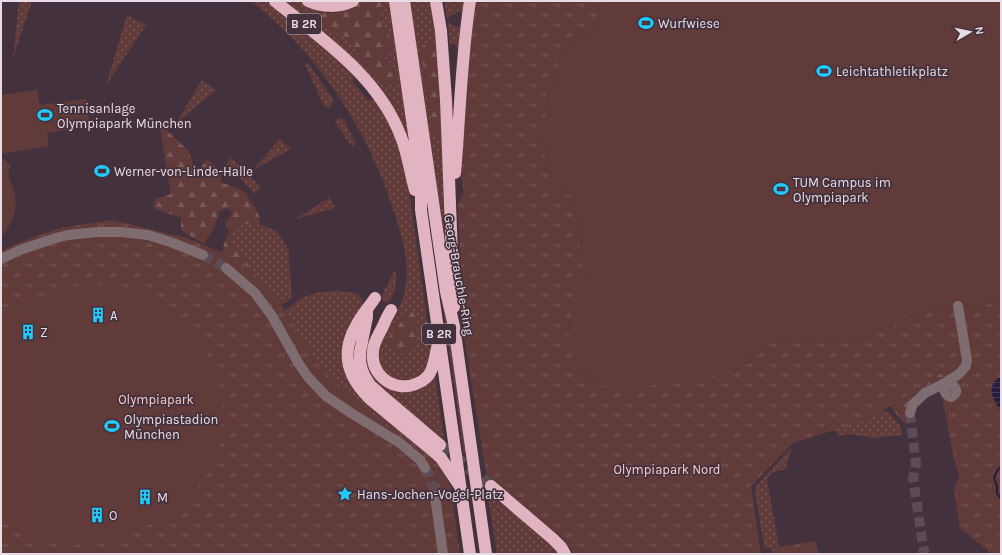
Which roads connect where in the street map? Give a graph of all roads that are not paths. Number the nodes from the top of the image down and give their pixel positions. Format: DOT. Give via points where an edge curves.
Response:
graph roads {
  1 [pos="275,1"];
  2 [pos="308,1"];
  3 [pos="353,1"];
  4 [pos="395,1"];
  5 [pos="404,1"];
  6 [pos="436,1"];
  7 [pos="470,1"];
  8 [pos="449,189"];
  9 [pos="421,210"];
  10 [pos="203,255"];
  11 [pos="1,259"];
  12 [pos="226,268"];
  13 [pos="375,298"];
  14 [pos="958,306"];
  15 [pos="367,310"];
  16 [pos="454,326"];
  17 [pos="440,339"];
  18 [pos="363,342"];
  19 [pos="910,413"];
  20 [pos="440,445"];
  21 [pos="425,468"];
  22 [pos="491,486"];
  23 [pos="461,487"];
  24 [pos="435,496"];
  25 [pos="443,554"];
  26 [pos="470,554"];
  27 [pos="486,554"];
  28 [pos="565,554"];
  1 -- 9 [label="highway, B 2R" via="333,48 373,88 394,120 401,137"];
  2 -- 3 [label="highway" via="327,6 340,6"];
  4 -- 9 [label="highway, Georg-Brauchle-Ring" via="421,183"];
  5 -- 16 [label="highway, Georg-Brauchle-Ring" via="446,292"];
  6 -- 8 [label="highway, B 2R" via="444,63"];
  7 -- 8 [label="highway" via="455,173"];
  8 -- 16 [label="highway, B 2R"];
  9 -- 17 [label="highway, Georg-Brauchle-Ring / B 2R"];
  10 -- 11 [label="street" via="148,235 98,232 56,238"];
  12 -- 21 [label="street" via="255,293 272,316 299,364 326,396 400,443 420,460"];
  13 -- 15 [label="highway"];
  14 -- 19 [label="street" via="966,366 959,374 925,393 913,404"];
  15 -- 18 [label="highway"];
  15 -- 23 [label="highway" via="349,342 349,366 355,383 368,398 441,458"];
  16 -- 27 [label="highway, Georg-Brauchle-Ring / B 2R"];
  17 -- 18 [label="highway" via="430,372 423,380 405,386 388,382 374,366 372,353 375,340 390,310"];
  17 -- 23 [label="highway, Georg-Brauchle-Ring / B 2R"];
  18 -- 20 [label="highway" via="360,362 370,385"];
  22 -- 28 [label="highway" via="553,539"];
  23 -- 26 [label="highway, Georg-Brauchle-Ring / B 2R"];
  24 -- 25 [label="street"];
}
